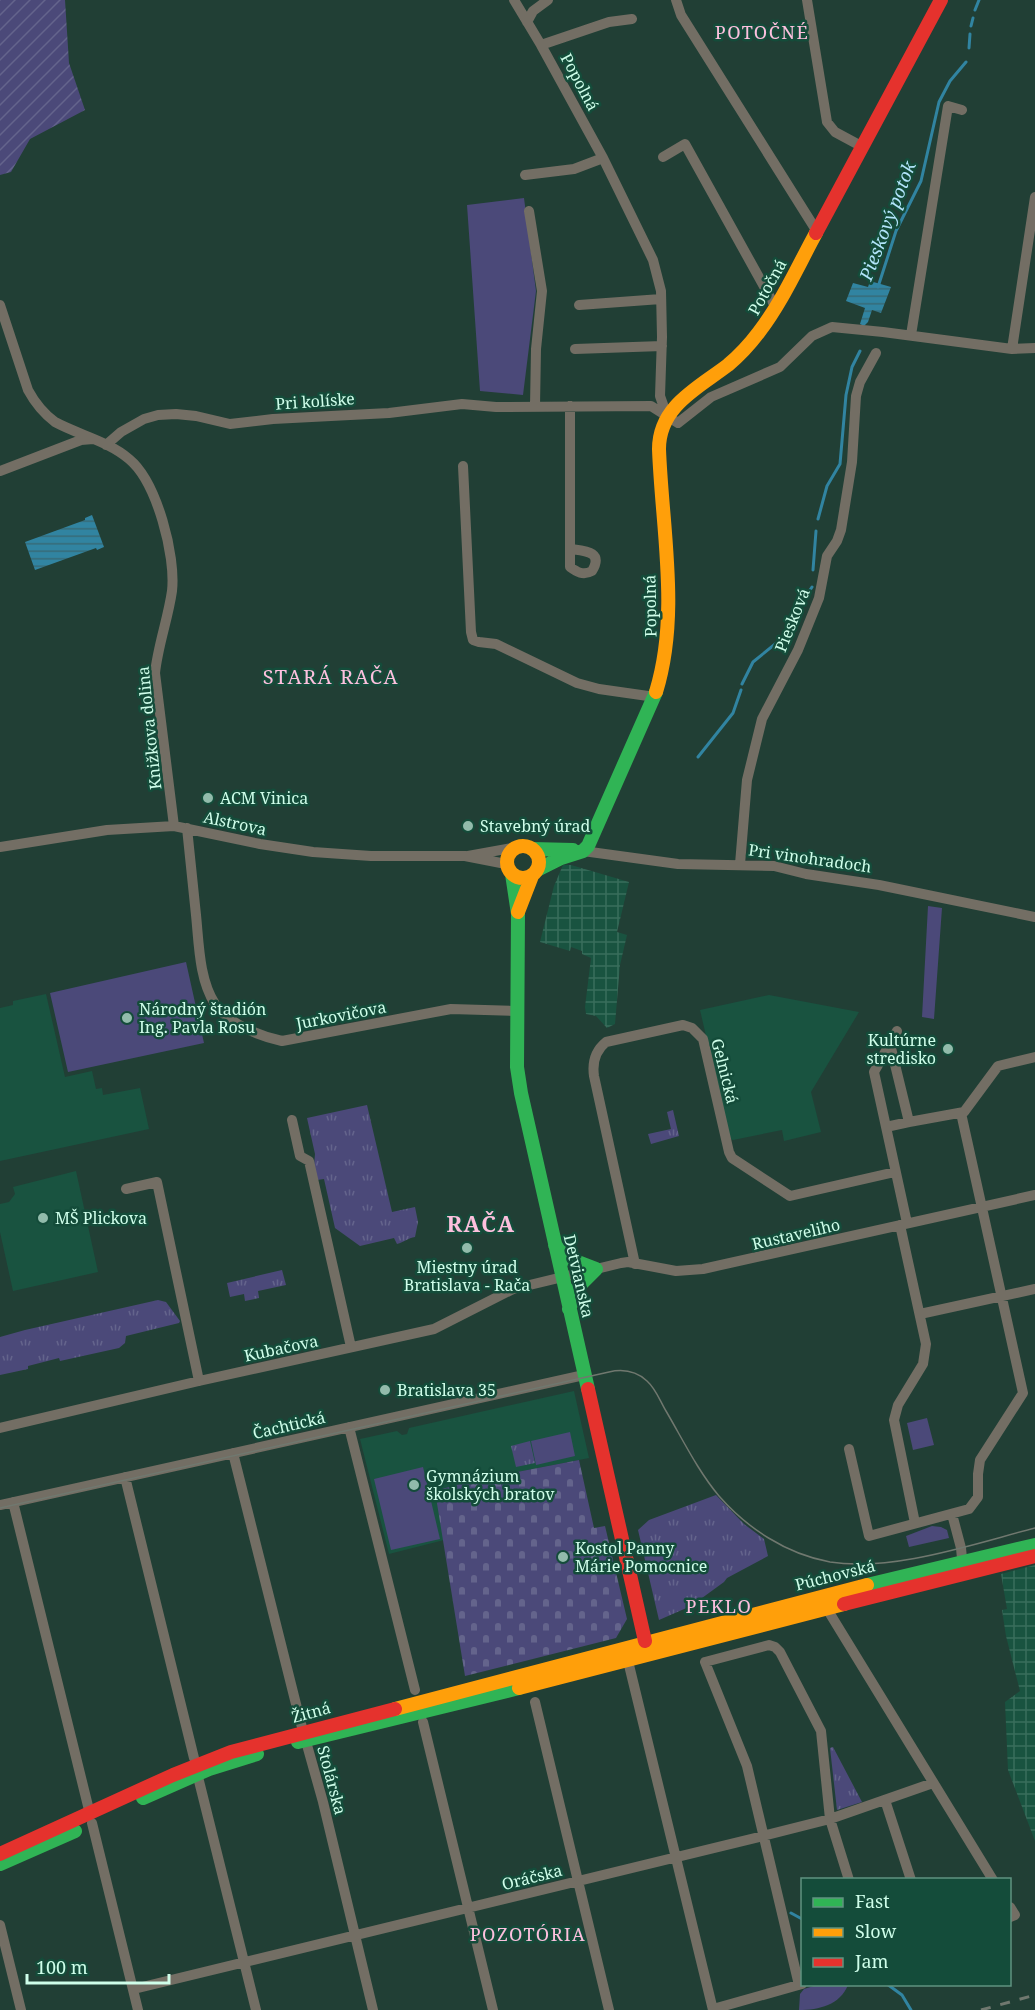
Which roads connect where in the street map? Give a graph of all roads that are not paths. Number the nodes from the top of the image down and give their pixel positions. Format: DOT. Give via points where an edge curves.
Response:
graph roads {
  1 [pos="514,0"];
  2 [pos="548,0"];
  3 [pos="676,0"];
  4 [pos="807,0"];
  5 [pos="941,0"];
  6 [pos="632,19"];
  7 [pos="527,22"];
  8 [pos="541,45"];
  9 [pos="962,110"];
  10 [pos="861,146"];
  11 [pos="663,157"];
  12 [pos="603,158"];
  13 [pos="525,176"];
  14 [pos="1035,197"];
  15 [pos="529,211"];
  16 [pos="816,230"];
  17 [pos="661,299"];
  18 [pos="0,305"];
  19 [pos="579,306"];
  20 [pos="776,308"];
  21 [pos="911,335"];
  22 [pos="662,346"];
  23 [pos="1035,348"];
  24 [pos="575,349"];
  25 [pos="1012,349"];
  26 [pos="876,353"];
  27 [pos="535,406"];
  28 [pos="570,406"];
  29 [pos="667,417"];
  30 [pos="93,439"];
  31 [pos="106,445"];
  32 [pos="463,466"];
  33 [pos="0,471"];
  34 [pos="570,549"];
  35 [pos="656,697"];
  36 [pos="174,826"];
  37 [pos="187,828"];
  38 [pos="0,847"];
  39 [pos="517,847"];
  40 [pos="532,849"];
  41 [pos="581,851"];
  42 [pos="465,856"];
  43 [pos="740,864"];
  44 [pos="509,869"];
  45 [pos="535,873"];
  46 [pos="518,914"];
  47 [pos="1035,917"];
  48 [pos="517,1011"];
  49 [pos="897,1031"];
  50 [pos="890,1044"];
  51 [pos="1035,1057"];
  52 [pos="961,1113"];
  53 [pos="292,1120"];
  54 [pos="909,1122"];
  55 [pos="886,1127"];
  56 [pos="895,1172"];
  57 [pos="126,1189"];
  58 [pos="1035,1195"];
  59 [pos="982,1207"];
  60 [pos="903,1224"];
  61 [pos="555,1245"];
  62 [pos="635,1263"];
  63 [pos="597,1269"];
  64 [pos="562,1277"];
  65 [pos="1035,1289"];
  66 [pos="1002,1296"];
  67 [pos="569,1309"];
  68 [pos="920,1314"];
  69 [pos="351,1347"];
  70 [pos="584,1375"];
  71 [pos="199,1381"];
  72 [pos="350,1427"];
  73 [pos="0,1428"];
  74 [pos="849,1449"];
  75 [pos="233,1453"];
  76 [pos="125,1477"];
  77 [pos="13,1502"];
  78 [pos="0,1505"];
  79 [pos="952,1514"];
  80 [pos="915,1523"];
  81 [pos="1035,1545"];
  82 [pos="962,1556"];
  83 [pos="1035,1556"];
  84 [pos="956,1575"];
  85 [pos="816,1597"];
  86 [pos="828,1608"];
  87 [pos="645,1641"];
  88 [pos="666,1651"];
  89 [pos="628,1661"];
  90 [pos="415,1690"];
  91 [pos="535,1702"];
  92 [pos="423,1722"];
  93 [pos="304,1736"];
  94 [pos="194,1758"];
  95 [pos="199,1781"];
  96 [pos="933,1783"];
  97 [pos="885,1800"];
  98 [pos="91,1819"];
  99 [pos="830,1819"];
  100 [pos="763,1836"];
  101 [pos="0,1854"];
  102 [pos="675,1856"];
  103 [pos="0,1864"];
  104 [pos="848,1878"];
  105 [pos="910,1878"];
  106 [pos="992,1878"];
  107 [pos="579,1881"];
  108 [pos="468,1908"];
  109 [pos="0,1925"];
  110 [pos="355,1934"];
  111 [pos="244,1962"];
  112 [pos="801,1984"];
  113 [pos="134,1989"];
  114 [pos="21,2010"];
  115 [pos="138,2010"];
  116 [pos="256,2010"];
  117 [pos="373,2010"];
  118 [pos="493,2010"];
  119 [pos="609,2010"];
  120 [pos="713,2010"];
  1 -- 7 [label="street, Popolná"];
  2 -- 7 [label="street" via="533,11"];
  3 -- 16 [label="street" via="681,15"];
  4 -- 10 [label="street" via="827,122"];
  5 -- 10 [label="street, Potočná"];
  6 -- 8 [label="street" via="609,22"];
  7 -- 8 [label="street, Popolná"];
  8 -- 12 [label="street, Popolná"];
  9 -- 21 [label="street" via="948,106"];
  10 -- 16 [label="street, Potočná"];
  11 -- 20 [label="street" via="685,144"];
  12 -- 13 [label="street" via="574,169"];
  12 -- 17 [label="street, Popolná" via="653,260"];
  14 -- 25 [label="street"];
  15 -- 27 [label="street" via="542,291"];
  16 -- 20 [label="street, Potočná"];
  17 -- 19 [label="street"];
  17 -- 22 [label="street, Popolná"];
  18 -- 30 [label="street, Knižkova dolina" via="35,402 55,422"];
  20 -- 29 [label="street, Potočná" via="740,355 678,403"];
  21 -- 25 [label="street"];
  21 -- 29 [label="street" via="832,327 812,336 780,367 711,397 678,423"];
  22 -- 24 [label="street"];
  22 -- 29 [label="street, Popolná" via="660,396"];
  23 -- 25 [label="street"];
  26 -- 43 [label="street, Piesková" via="856,396 852,462 841,530 827,556 819,598 798,650 762,718 747,780"];
  27 -- 28 [label="street, Pri kolíske"];
  27 -- 31 [label="street, Pri kolíske" via="496,408 462,404 230,424 196,416 158,415 131,426"];
  28 -- 29 [label="street, Pri kolíske" via="651,406"];
  28 -- 34 [label="street"];
  29 -- 35 [label="street, Popolná" via="660,431 667,648"];
  30 -- 31 [label="street, Knižkova dolina"];
  30 -- 33 [label="street"];
  31 -- 36 [label="street, Knižkova dolina" via="129,459 152,491 171,561 172,589 155,673"];
  32 -- 35 [label="street" via="473,640 496,644 577,683"];
  35 -- 41 [label="street, Popolná" via="591,841"];
  36 -- 37 [label="street, Alstrova"];
  36 -- 38 [label="street, Alstrova" via="107,830"];
  37 -- 42 [label="street, Alstrova" via="313,852"];
  37 -- 48 [label="street, Jurkovičova" via="204,976 215,1004 236,1023 282,1041 451,1009"];
  39 -- 40 [label="street"];
  39 -- 42 [label="street, Alstrova"];
  39 -- 44 [label="street" via="509,853"];
  40 -- 41 [label="street, Pri vinohradoch"];
  40 -- 45 [label="street" via="539,859"];
  41 -- 43 [label="street, Pri vinohradoch" via="678,864"];
  41 -- 45 [label="street"];
  42 -- 44 [label="street, Alstrova"];
  43 -- 47 [label="street, Pri vinohradoch" via="879,885"];
  44 -- 45 [label="street" via="521,879"];
  44 -- 46 [label="street, Detvianska"];
  45 -- 46 [label="street, Detvianska"];
  46 -- 48 [label="street, Detvianska"];
  48 -- 61 [label="street, Detvianska" via="520,1094"];
  49 -- 50 [label="street"];
  50 -- 54 [label="street"];
  50 -- 55 [label="street" via="874,1072"];
  51 -- 52 [label="street" via="998,1066"];
  52 -- 54 [label="street"];
  52 -- 59 [label="street"];
  53 -- 69 [label="street" via="300,1156 309,1161"];
  54 -- 55 [label="street"];
  55 -- 56 [label="street"];
  56 -- 60 [label="street"];
  56 -- 62 [label="street, Gelnická" via="790,1196 732,1158 703,1039 694,1030 683,1025 608,1041 598,1049 594,1076"];
  57 -- 71 [label="street" via="157,1182"];
  58 -- 59 [label="street, Rustaveliho"];
  59 -- 60 [label="street, Rustaveliho"];
  59 -- 66 [label="street"];
  60 -- 62 [label="street, Rustaveliho" via="703,1269 676,1270"];
  60 -- 68 [label="street"];
  61 -- 63 [label="street" via="570,1259"];
  61 -- 64 [label="street, Detvianska"];
  62 -- 63 [label="street, Rustaveliho"];
  63 -- 64 [label="street, Rustaveliho"];
  63 -- 67 [label="street" via="578,1287"];
  64 -- 67 [label="street, Detvianska"];
  64 -- 69 [label="street, Kubačova" via="507,1292 434,1329"];
  65 -- 66 [label="street"];
  66 -- 68 [label="street"];
  66 -- 79 [label="street" via="1023,1391 980,1460 978,1497 969,1509"];
  67 -- 70 [label="street, Detvianska"];
  68 -- 80 [label="street" via="926,1344 923,1364 898,1405 894,1420"];
  69 -- 71 [label="street, Kubačova"];
  70 -- 72 [label="street, Čachtická"];
  70 -- 87 [label="street, Detvianska"];
  71 -- 73 [label="street, Kubačova"];
  72 -- 75 [label="street, Čachtická"];
  72 -- 90 [label="street"];
  74 -- 80 [label="street" via="869,1536"];
  75 -- 76 [label="street, Čachtická"];
  75 -- 93 [label="street, Stolárska"];
  76 -- 77 [label="street, Čachtická"];
  76 -- 94 [label="street"];
  77 -- 78 [label="street, Čachtická"];
  77 -- 98 [label="street"];
  79 -- 80 [label="street"];
  79 -- 82 [label="street"];
  81 -- 82 [label="street, Púchovská" via="986,1556"];
  82 -- 84 [label="street" via="963,1569"];
  82 -- 85 [label="street, Púchovská" via="945,1565"];
  83 -- 84 [label="street, Púchovská"];
  84 -- 86 [label="street, Púchovská"];
  85 -- 86 [label="street"];
  85 -- 87 [label="street, Púchovská"];
  86 -- 88 [label="street, Púchovská"];
  86 -- 96 [label="street"];
  87 -- 88 [label="street"];
  87 -- 89 [label="street"];
  87 -- 93 [label="street, Žitná"];
  88 -- 89 [label="street, Púchovská"];
  89 -- 93 [label="street, Žitná"];
  89 -- 102 [label="street"];
  91 -- 107 [label="street"];
  92 -- 108 [label="street"];
  93 -- 98 [label="street, Žitná" via="209,1769"];
  93 -- 110 [label="street, Stolárska"];
  95 -- 111 [label="street"];
  96 -- 97 [label="street, Oráčska"];
  96 -- 106 [label="street"];
  97 -- 99 [label="street, Oráčska"];
  97 -- 105 [label="street"];
  98 -- 101 [label="street, Žitná"];
  98 -- 103 [label="street, Žitná"];
  98 -- 113 [label="street"];
  99 -- 100 [label="street, Oráčska"];
  99 -- 100 [label="street" via="821,1731 780,1652 769,1645 705,1662 747,1766"];
  99 -- 104 [label="street"];
  100 -- 102 [label="street, Oráčska"];
  100 -- 112 [label="street"];
  102 -- 107 [label="street, Oráčska"];
  102 -- 120 [label="street"];
  107 -- 108 [label="street, Oráčska"];
  107 -- 119 [label="street"];
  108 -- 110 [label="street, Oráčska"];
  108 -- 118 [label="street"];
  109 -- 114 [label="street"];
  110 -- 111 [label="street, Oráčska"];
  110 -- 117 [label="street, Stolárska"];
  111 -- 113 [label="street, Oráčska"];
  111 -- 116 [label="street"];
  112 -- 120 [label="street"];
  113 -- 115 [label="street"];
}
